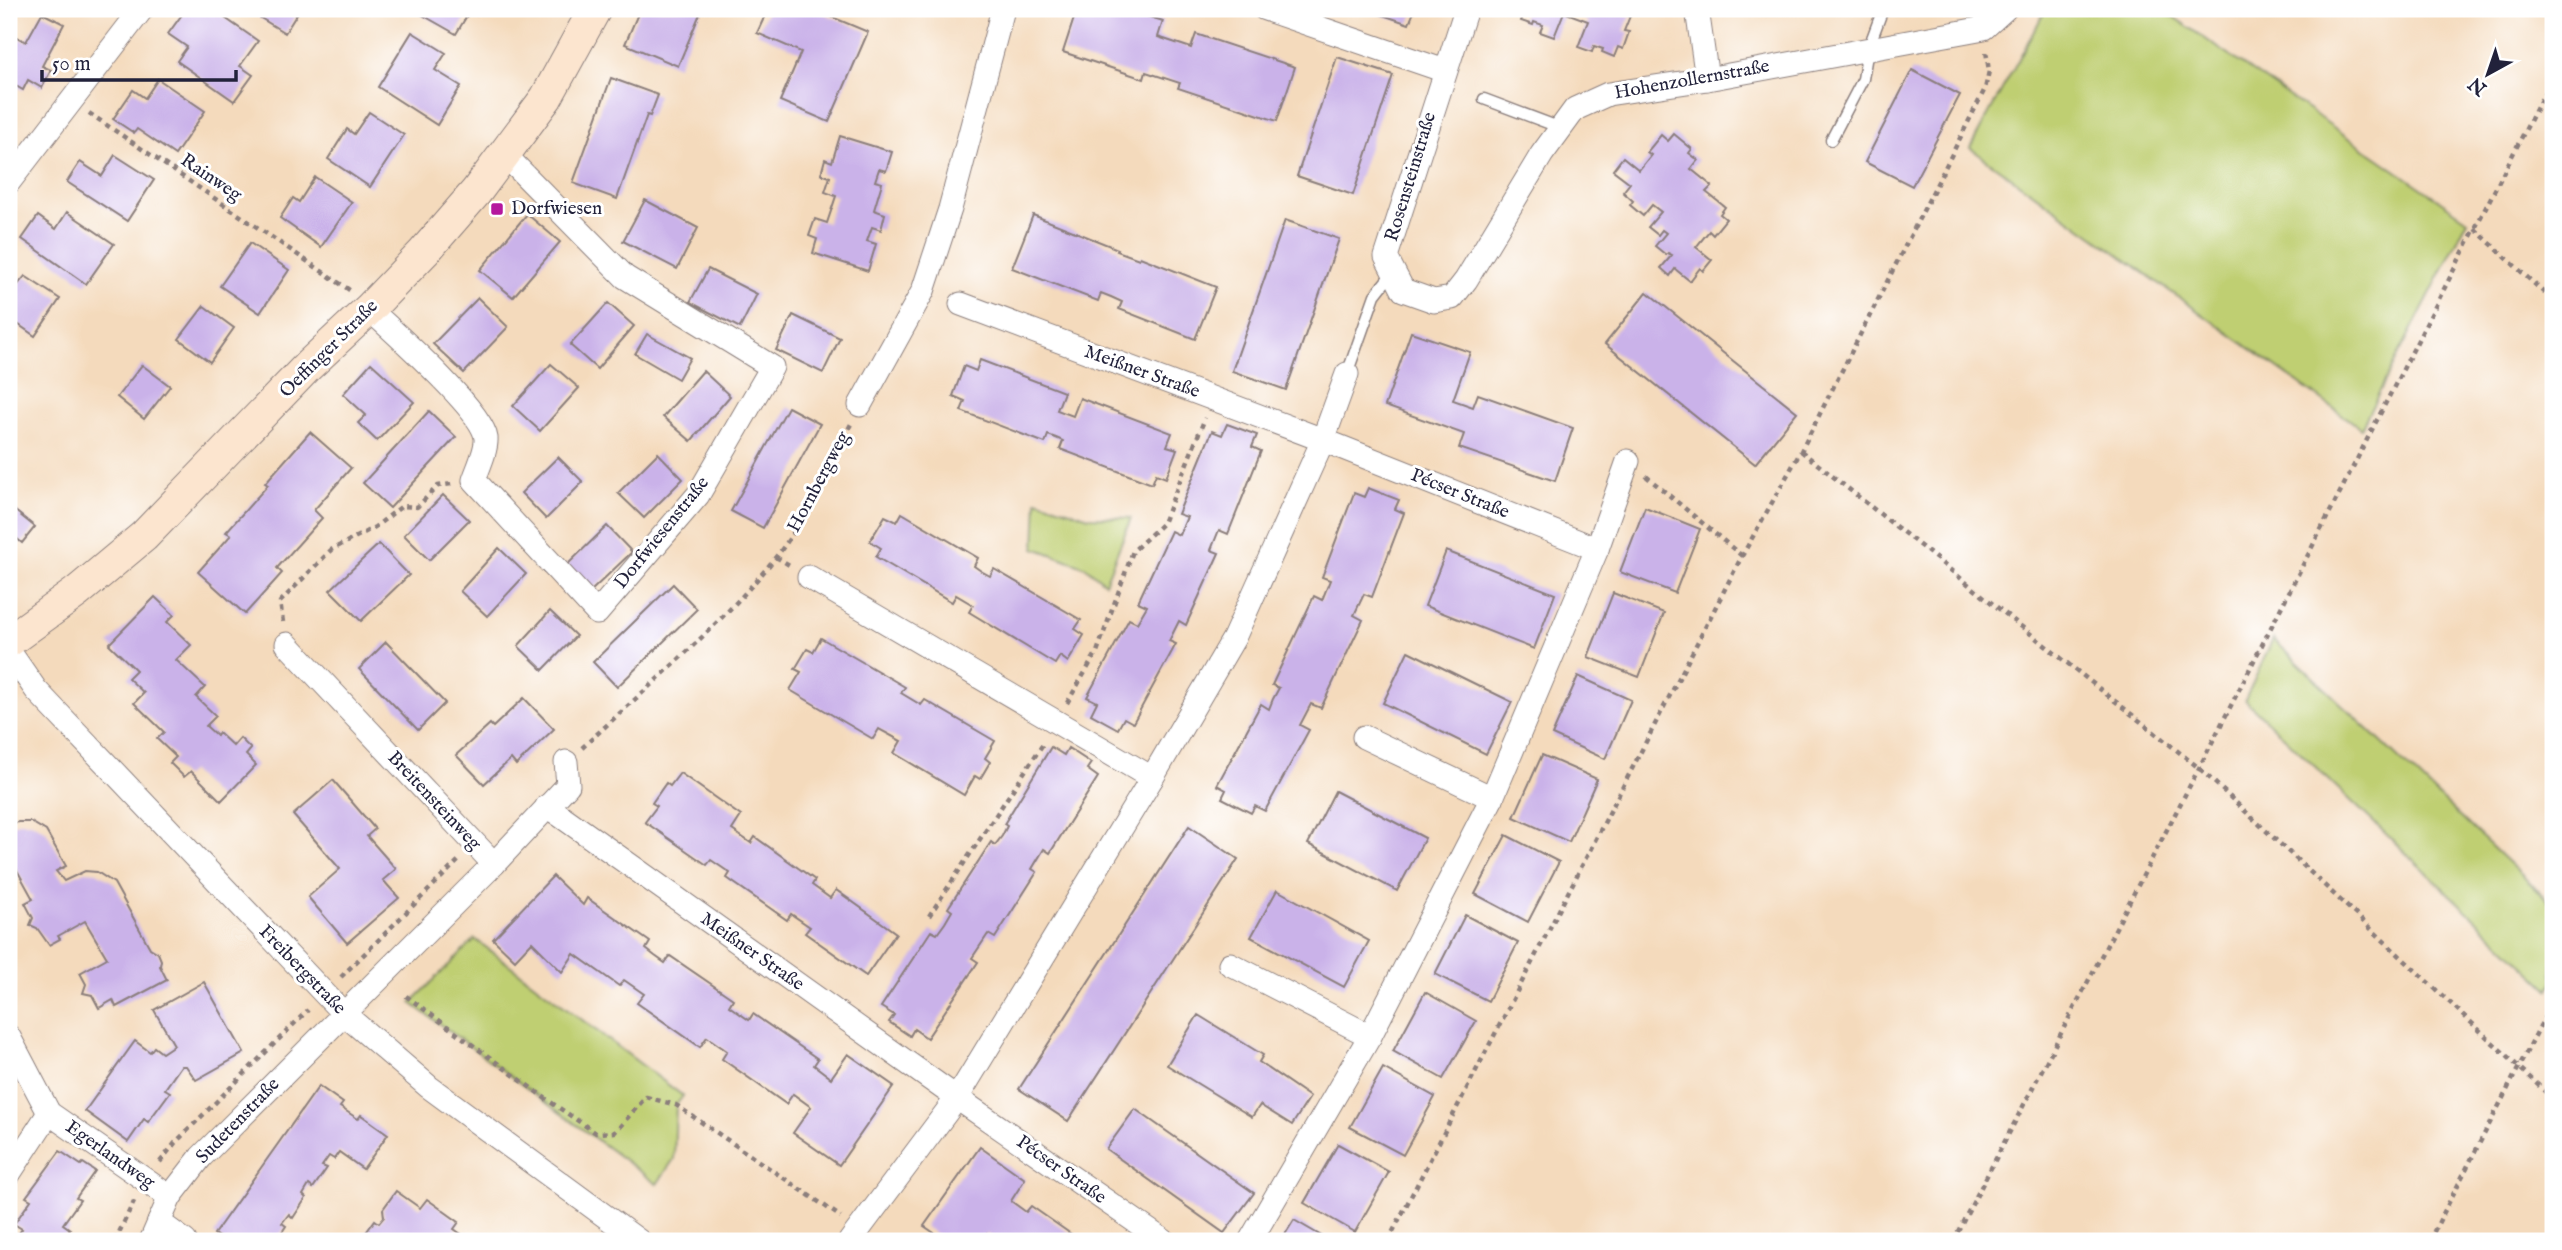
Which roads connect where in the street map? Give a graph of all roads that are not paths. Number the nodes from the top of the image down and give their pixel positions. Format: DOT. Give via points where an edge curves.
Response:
graph roads {
  1 [pos="142,9"];
  2 [pos="594,9"];
  3 [pos="1003,9"];
  4 [pos="1265,9"];
  5 [pos="1466,9"];
  6 [pos="1698,9"];
  7 [pos="1883,9"];
  8 [pos="2005,9"];
  9 [pos="1868,49"];
  10 [pos="1445,71"];
  11 [pos="1707,79"];
  12 [pos="1484,99"];
  13 [pos="1561,128"];
  14 [pos="1831,140"];
  15 [pos="504,154"];
  16 [pos="9,182"];
  17 [pos="1393,272"];
  18 [pos="1466,280"];
  19 [pos="961,304"];
  20 [pos="369,309"];
  21 [pos="1347,374"];
  22 [pos="860,405"];
  23 [pos="1323,440"];
  24 [pos="1628,461"];
  25 [pos="1597,549"];
  26 [pos="809,577"];
  27 [pos="9,641"];
  28 [pos="287,643"];
  29 [pos="9,651"];
  30 [pos="1364,737"];
  31 [pos="566,762"];
  32 [pos="1152,778"];
  33 [pos="1492,798"];
  34 [pos="547,806"];
  35 [pos="494,864"];
  36 [pos="1230,964"];
  37 [pos="343,1013"];
  38 [pos="1370,1036"];
  39 [pos="9,1037"];
  40 [pos="15,1058"];
  41 [pos="957,1098"];
  42 [pos="49,1113"];
  43 [pos="9,1174"];
  44 [pos="170,1197"];
  45 [pos="155,1232"];
  46 [pos="855,1235"];
  47 [pos="185,1241"];
  48 [pos="639,1241"];
  49 [pos="1164,1241"];
  50 [pos="1250,1241"];
  1 -- 16 [label="street"];
  2 -- 15 [label="street, Oeffinger Straße" via="546,98"];
  3 -- 22 [label="street" via="923,291"];
  4 -- 10 [label="street"];
  5 -- 10 [label="street, Rosensteinstraße"];
  6 -- 11 [label="street"];
  7 -- 9 [label="lane"];
  8 -- 9 [label="street, Hohenzollernstraße" via="1984,28"];
  9 -- 11 [label="street, Hohenzollernstraße"];
  9 -- 14 [label="lane" via="1863,79"];
  10 -- 17 [label="street, Rosensteinstraße" via="1386,257"];
  11 -- 13 [label="street, Hohenzollernstraße" via="1608,94 1575,109"];
  12 -- 13 [label="lane"];
  13 -- 18 [label="street, Hohenzollernstraße"];
  15 -- 20 [label="street, Oeffinger Straße" via="424,252"];
  15 -- 20 [label="street, Dorfwiesenstraße" via="625,277 772,367 698,495 597,613 474,480 487,441 482,424 435,371"];
  17 -- 18 [label="street, Rosensteinstraße" via="1403,290 1434,301 1452,298"];
  17 -- 21 [label="lane" via="1375,295"];
  19 -- 23 [label="street, Meißner Straße"];
  20 -- 27 [label="street, Oeffinger Straße" via="144,536"];
  21 -- 23 [label="street"];
  23 -- 25 [label="street, Pécser Straße"];
  23 -- 32 [label="street" via="1234,638"];
  24 -- 25 [label="street"];
  25 -- 33 [label="street"];
  26 -- 32 [label="street"];
  28 -- 35 [label="street, Breitensteinweg"];
  29 -- 37 [label="street, Freibergstraße" via="36,690"];
  30 -- 33 [label="street"];
  31 -- 34 [label="street" via="568,785"];
  32 -- 41 [label="street"];
  33 -- 38 [label="street"];
  34 -- 35 [label="street"];
  34 -- 41 [label="street, Meißner Straße"];
  35 -- 37 [label="street, Breitensteinweg"];
  36 -- 38 [label="street"];
  37 -- 44 [label="street, Sudetenstraße" via="201,1157"];
  37 -- 48 [label="street, Freibergstraße" via="429,1087"];
  38 -- 50 [label="street"];
  39 -- 40 [label="street, Egerlandweg"];
  40 -- 42 [label="street, Egerlandweg"];
  41 -- 46 [label="street"];
  41 -- 49 [label="street, Pécser Straße"];
  42 -- 43 [label="street, Egerlandweg"];
  42 -- 44 [label="street, Egerlandweg"];
  44 -- 45 [label="street, Sudetenstraße"];
  45 -- 47 [label="street"];
}
